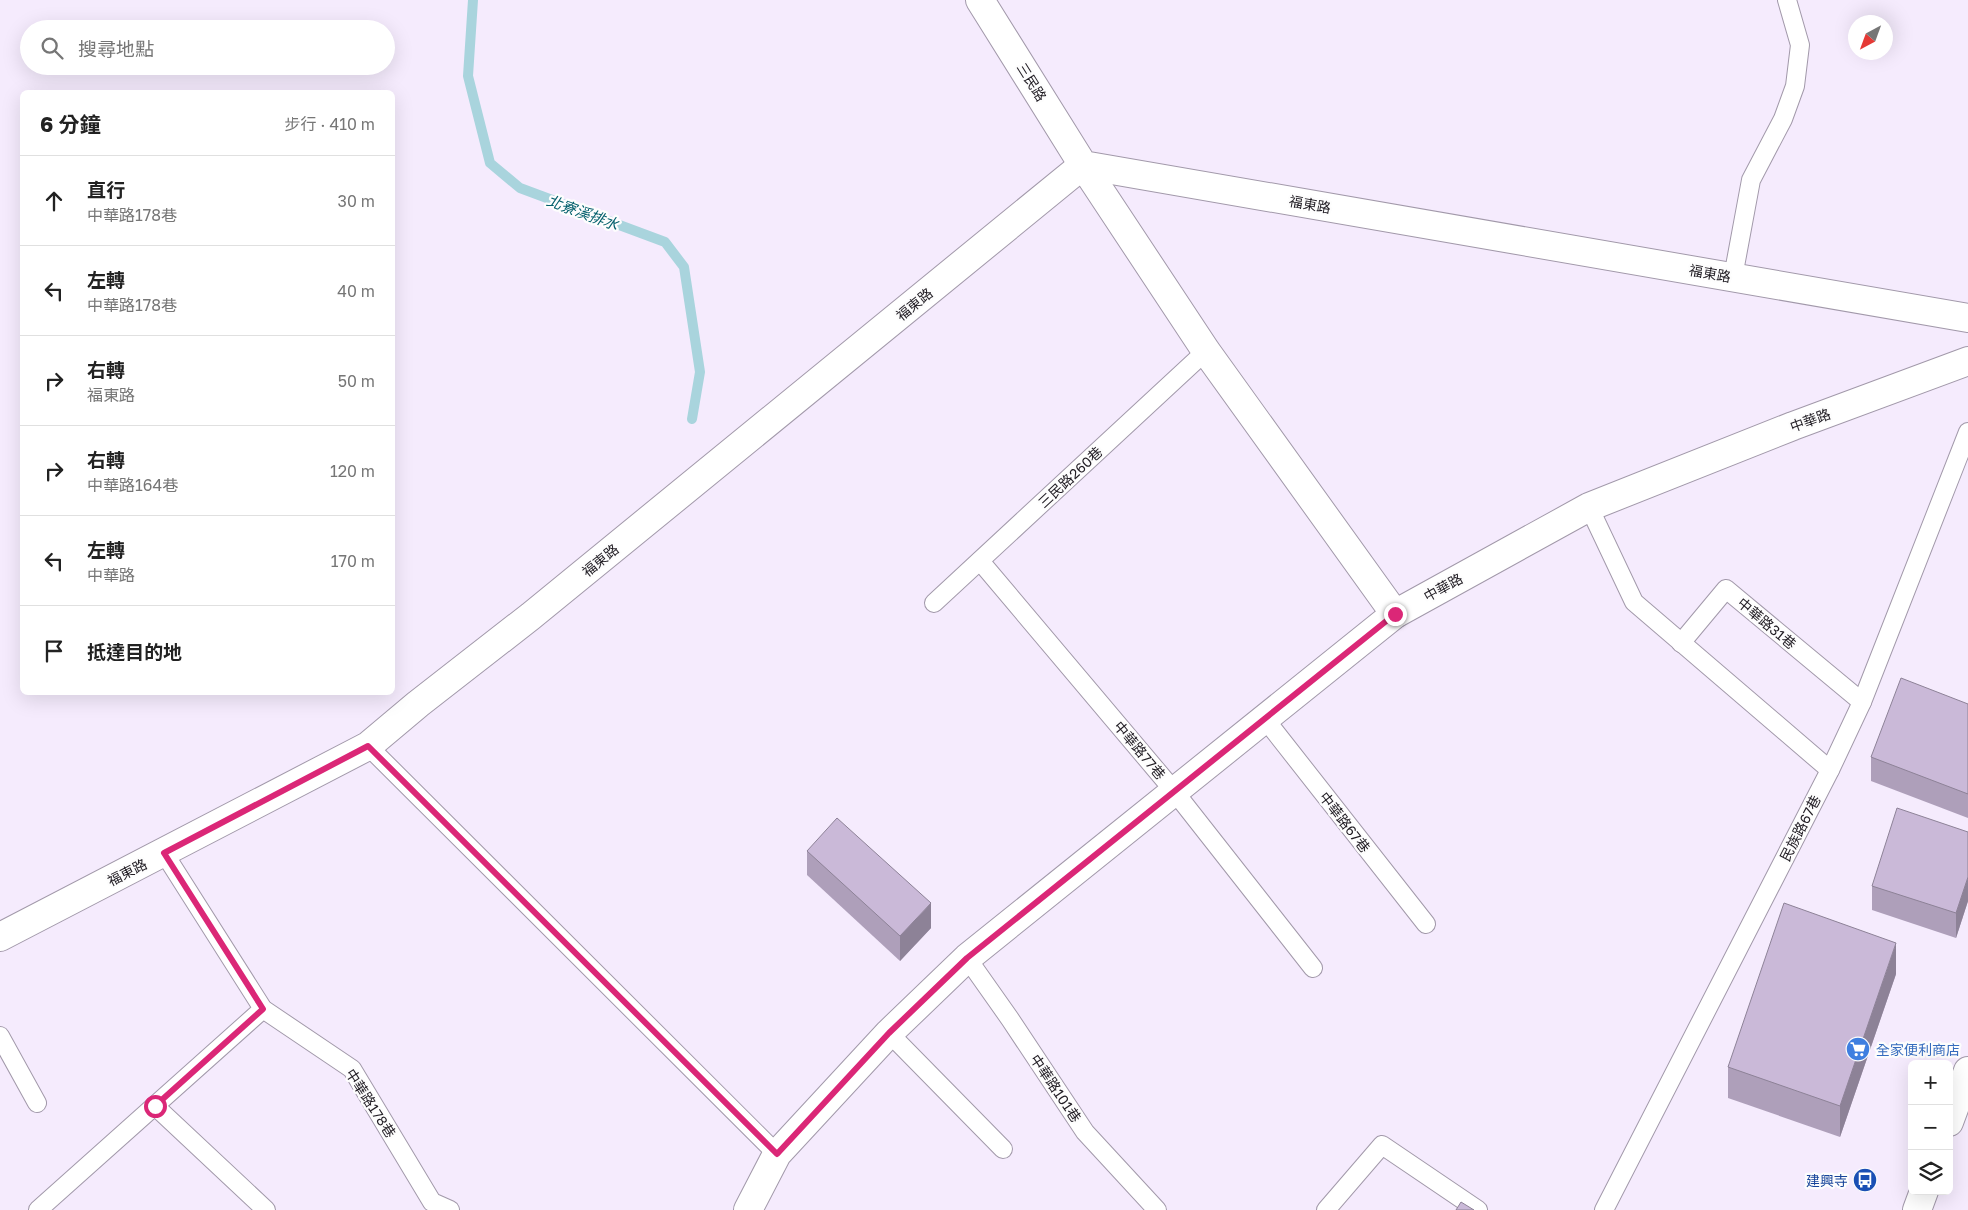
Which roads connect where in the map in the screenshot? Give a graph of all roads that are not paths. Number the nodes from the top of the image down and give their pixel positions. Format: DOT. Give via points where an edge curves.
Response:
graph roads {
  1 [pos="980,0"];
  2 [pos="1788,0"];
  3 [pos="1083,165"];
  4 [pos="1733,277"];
  5 [pos="1968,318"];
  6 [pos="1206,351"];
  7 [pos="1968,361"];
  8 [pos="1968,432"];
  9 [pos="1589,507"];
  10 [pos="980,560"];
  11 [pos="934,603"];
  12 [pos="1395,614"];
  13 [pos="1682,643"];
  14 [pos="1862,702"];
  15 [pos="1265,719"];
  16 [pos="368,746"];
  17 [pos="1830,770"];
  18 [pos="1174,791"];
  19 [pos="164,853"];
  20 [pos="1426,924"];
  21 [pos="0,937"];
  22 [pos="967,958"];
  23 [pos="1313,968"];
  24 [pos="263,1009"];
  25 [pos="889,1033"];
  26 [pos="0,1036"];
  27 [pos="1968,1071"];
  28 [pos="37,1103"];
  29 [pos="155,1106"];
  30 [pos="1953,1111"];
  31 [pos="1003,1149"];
  32 [pos="777,1154"];
  33 [pos="1923,1195"];
  34 [pos="428,1206"];
  35 [pos="754,1208"];
  36 [pos="38,1210"];
  37 [pos="266,1210"];
  38 [pos="450,1210"];
  39 [pos="1157,1210"];
  40 [pos="1326,1210"];
  41 [pos="1478,1210"];
  42 [pos="1604,1210"];
  43 [pos="1917,1210"];
  1 -- 3 [label="street, 三民路"];
  2 -- 4 [label="lane" via="1800,46 1796,86 1783,119 1751,180"];
  3 -- 4 [label="street, 福東路"];
  3 -- 6 [label="street, 三民路"];
  3 -- 16 [label="street, 福東路"];
  4 -- 5 [label="street, 福東路"];
  6 -- 10 [label="lane, 三民路260巷"];
  6 -- 12 [label="street, 三民路"];
  7 -- 9 [label="street, 中華路"];
  8 -- 14 [label="lane, 民族路67巷"];
  9 -- 12 [label="street, 中華路"];
  9 -- 13 [label="lane" via="1634,602"];
  10 -- 11 [label="lane, 三民路260巷"];
  10 -- 18 [label="lane, 中華路77巷"];
  12 -- 15 [label="street, 中華路"];
  13 -- 14 [label="lane, 中華路31巷" via="1726,589"];
  13 -- 17 [label="lane"];
  14 -- 17 [label="lane, 民族路67巷"];
  15 -- 18 [label="street, 中華路"];
  15 -- 20 [label="lane, 中華路67巷"];
  16 -- 19 [label="street, 福東路"];
  16 -- 32 [label="lane"];
  17 -- 42 [label="lane, 民族路67巷"];
  18 -- 22 [label="street, 中華路"];
  18 -- 23 [label="lane, 中華路77巷"];
  19 -- 21 [label="street, 福東路"];
  19 -- 24 [label="lane, 中華路178巷"];
  22 -- 25 [label="street, 中華路"];
  22 -- 39 [label="lane, 中華路101巷" via="1086,1132"];
  24 -- 29 [label="lane"];
  24 -- 34 [label="lane, 中華路178巷" via="352,1068"];
  25 -- 31 [label="lane"];
  25 -- 32 [label="street, 中華路"];
  26 -- 28 [label="lane"];
  27 -- 30 [label="street"];
  29 -- 36 [label="lane"];
  29 -- 37 [label="lane"];
  32 -- 35 [label="street, 中華路"];
  33 -- 43 [label="street"];
  34 -- 38 [label="lane, 中華路178巷"];
  40 -- 41 [label="lane" via="1382,1145"];
}
